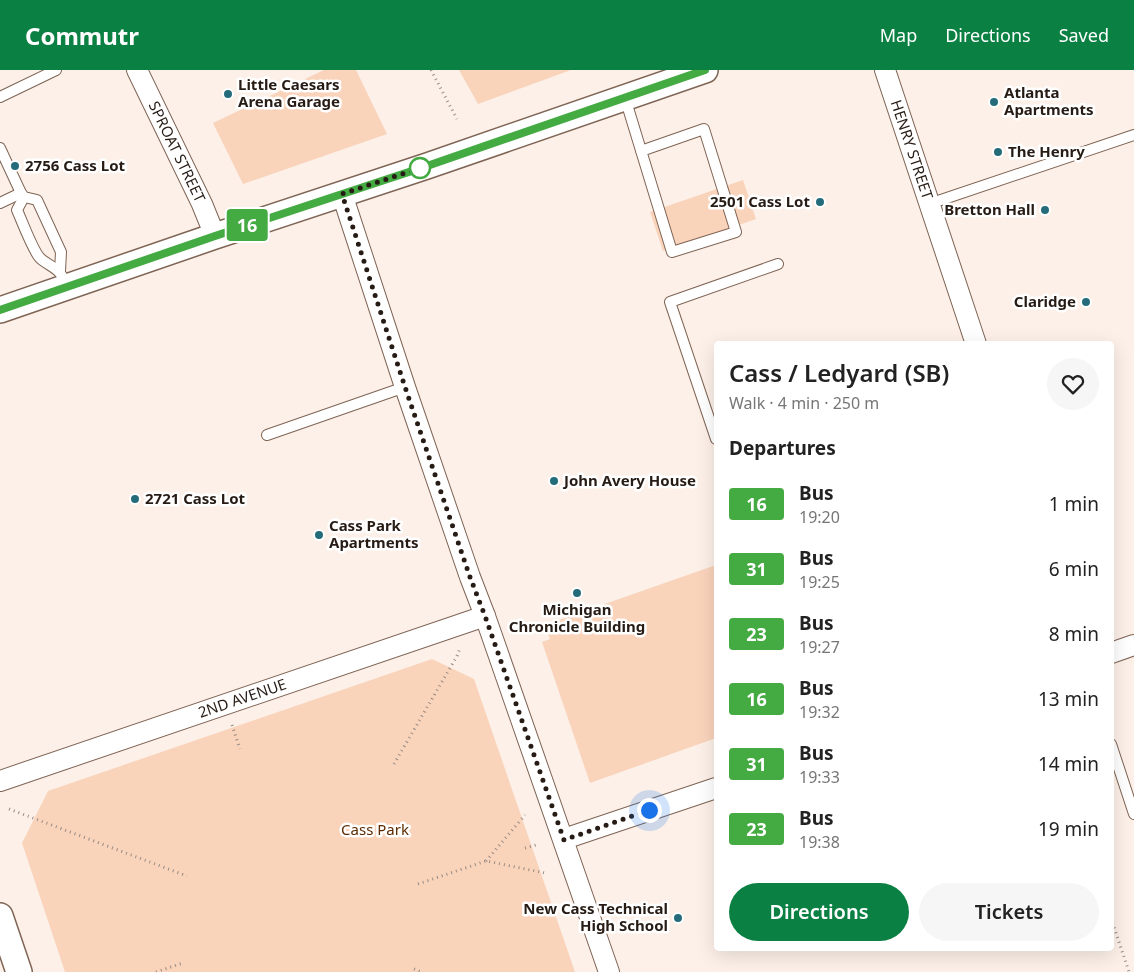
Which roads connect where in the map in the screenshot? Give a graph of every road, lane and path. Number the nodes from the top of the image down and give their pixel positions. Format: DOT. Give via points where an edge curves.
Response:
graph roads {
  1 [pos="56,70"];
  2 [pos="137,70"];
  3 [pos="431,70"];
  4 [pos="705,70"];
  5 [pos="885,70"];
  6 [pos="0,97"];
  7 [pos="625,98"];
  8 [pos="457,119"];
  9 [pos="1134,135"];
  10 [pos="0,148"];
  11 [pos="641,151"];
  12 [pos="342,194"];
  13 [pos="22,195"];
  14 [pos="0,203"];
  15 [pos="929,204"];
  16 [pos="215,236"];
  17 [pos="778,264"];
  18 [pos="64,280"];
  19 [pos="0,310"];
  20 [pos="975,341"];
  21 [pos="405,387"];
  22 [pos="714,433"];
  23 [pos="267,435"];
  24 [pos="485,616"];
  25 [pos="1134,646"];
  26 [pos="460,648"];
  27 [pos="1114,652"];
  28 [pos="232,725"];
  29 [pos="240,749"];
  30 [pos="1114,753"];
  31 [pos="394,764"];
  32 [pos="0,781"];
  33 [pos="714,789"];
  34 [pos="9,809"];
  35 [pos="525,814"];
  36 [pos="1134,814"];
  37 [pos="564,840"];
  38 [pos="536,845"];
  39 [pos="525,848"];
  40 [pos="486,861"];
  41 [pos="545,873"];
  42 [pos="186,876"];
  43 [pos="418,884"];
  44 [pos="0,916"];
  45 [pos="1114,927"];
  46 [pos="184,963"];
  47 [pos="414,969"];
  48 [pos="19,972"];
  49 [pos="156,972"];
  50 [pos="421,972"];
  51 [pos="609,972"];
  52 [pos="1129,972"];
  1 -- 6 [label="lane"];
  2 -- 16 [label="street, SPROAT STREET"];
  3 -- 8 [label="path"];
  4 -- 7 [label="street"];
  5 -- 15 [label="street, HENRY STREET"];
  7 -- 11 [label="lane"];
  7 -- 12 [label="street"];
  9 -- 15 [label="lane"];
  10 -- 13 [label="lane"];
  11 -- 11 [label="lane" via="672,252 736,232 704,129"];
  12 -- 16 [label="street"];
  12 -- 21 [label="street"];
  13 -- 14 [label="lane"];
  13 -- 18 [label="lane" via="37,200 40,206 61,252"];
  13 -- 18 [label="lane" via="17,210 24,226 40,258"];
  15 -- 20 [label="street, HENRY STREET"];
  16 -- 18 [label="street"];
  17 -- 22 [label="lane" via="670,302"];
  18 -- 19 [label="street"];
  21 -- 23 [label="lane"];
  21 -- 24 [label="street"];
  24 -- 32 [label="street, 2ND AVENUE"];
  24 -- 37 [label="street"];
  25 -- 27 [label="street"];
  26 -- 31 [label="path"];
  28 -- 29 [label="path"];
  30 -- 36 [label="lane"];
  33 -- 37 [label="street"];
  34 -- 42 [label="path"];
  35 -- 40 [label="path"];
  37 -- 51 [label="street"];
  38 -- 39 [label="path"];
  40 -- 41 [label="path"];
  40 -- 43 [label="path"];
  44 -- 48 [label="street"];
  45 -- 52 [label="path"];
  46 -- 49 [label="path"];
  47 -- 50 [label="path"];
}
